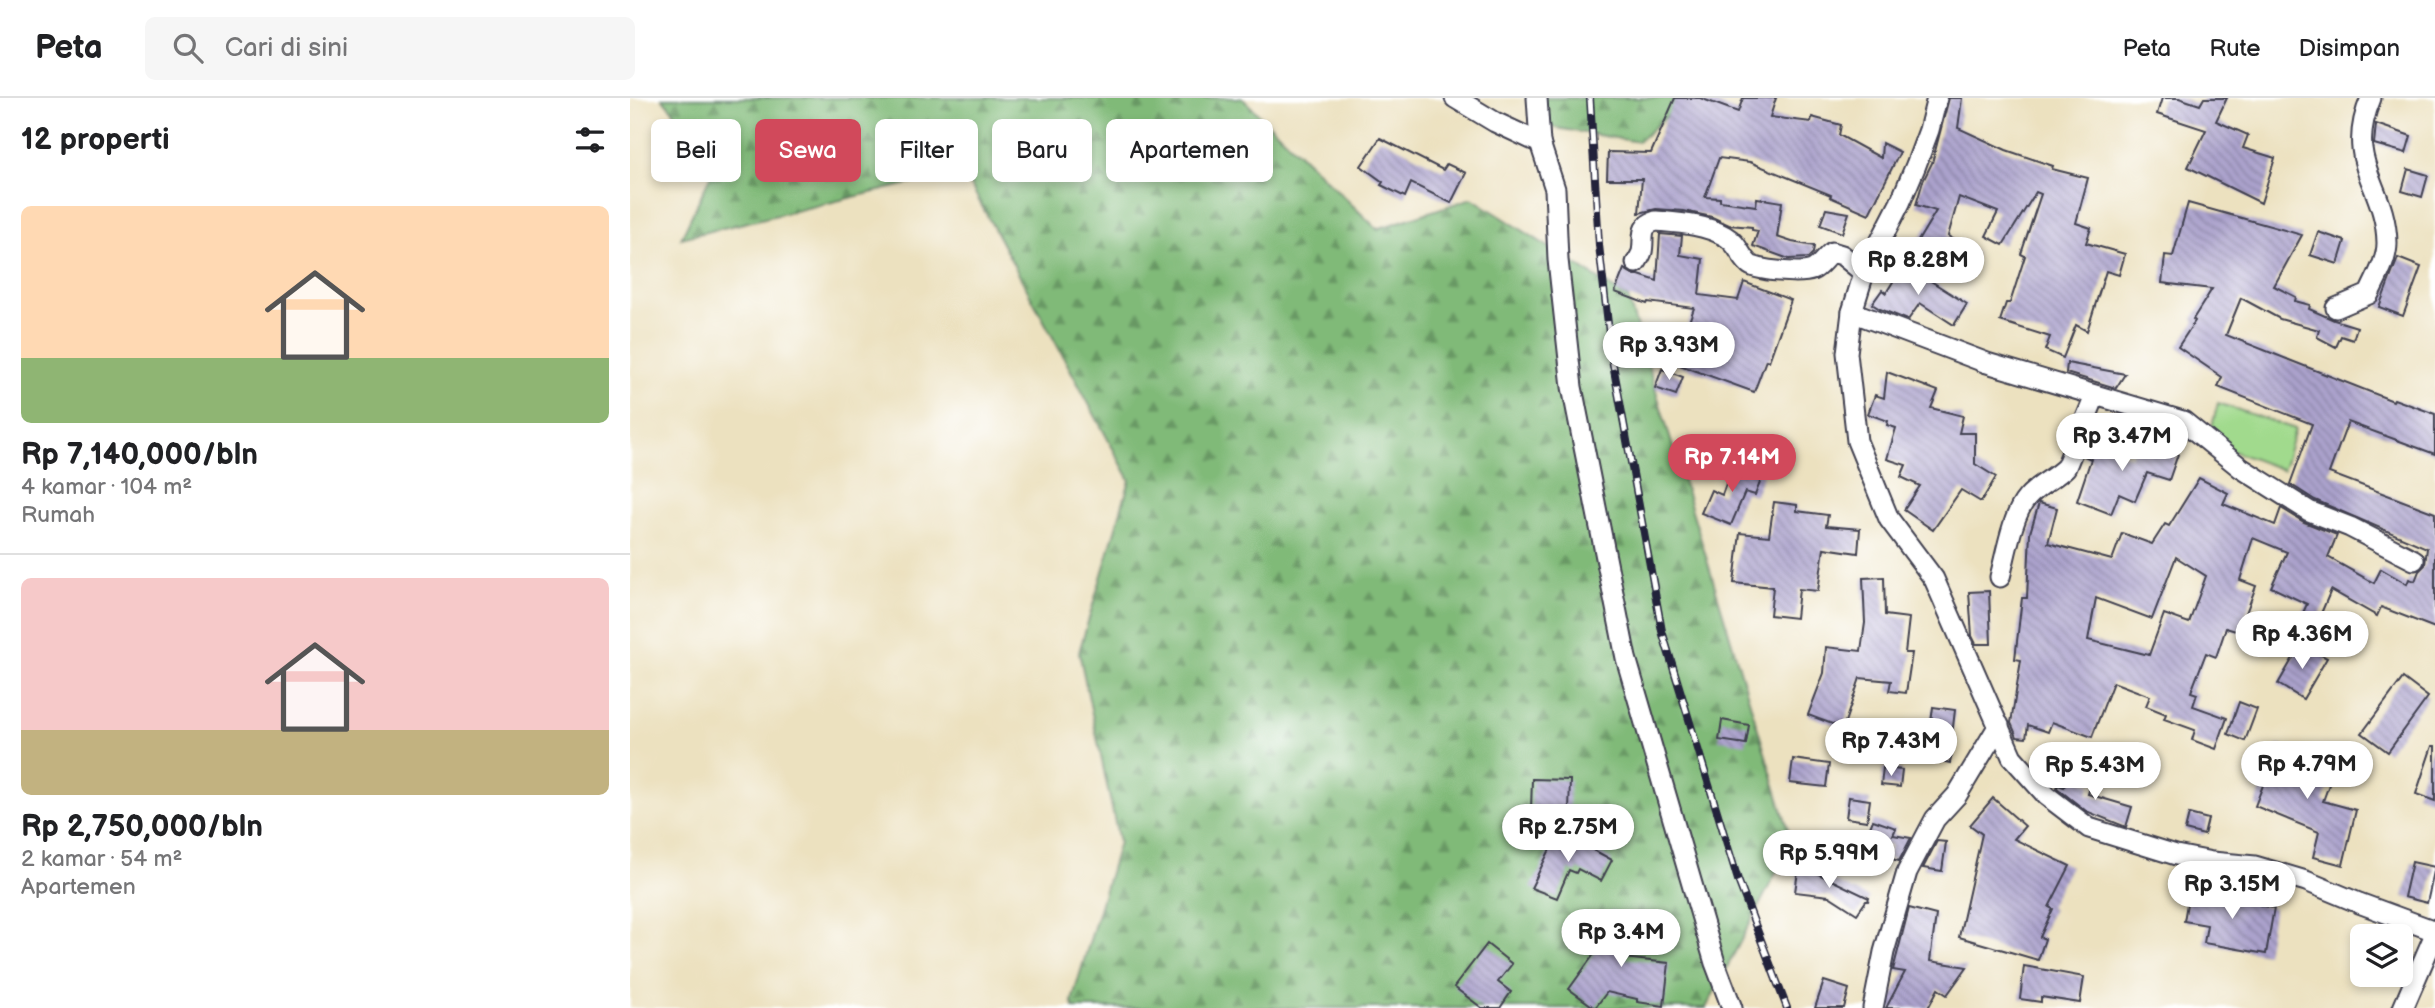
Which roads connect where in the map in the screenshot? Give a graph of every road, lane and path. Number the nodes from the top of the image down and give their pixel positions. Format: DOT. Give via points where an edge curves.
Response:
graph roads {
  1 [pos="1455,98"];
  2 [pos="1537,98"];
  3 [pos="1937,98"];
  4 [pos="2371,98"];
  5 [pos="1540,143"];
  6 [pos="1636,263"];
  7 [pos="1864,273"];
  8 [pos="2336,309"];
  9 [pos="1852,312"];
  10 [pos="2095,396"];
  11 [pos="2414,560"];
  12 [pos="2000,578"];
  13 [pos="1999,725"];
  14 [pos="2435,933"];
  15 [pos="1732,1008"];
  16 [pos="1873,1008"];
  17 [pos="2403,1008"];
  1 -- 5 [label="street"];
  2 -- 5 [label="street"];
  3 -- 7 [label="street" via="1900,203"];
  4 -- 8 [label="street" via="2360,139 2384,219 2387,245 2369,294"];
  5 -- 15 [label="street" via="1555,189 1572,387 1626,658 1714,963"];
  6 -- 7 [label="street" via="1642,253 1643,229 1656,221 1716,232 1736,244 1756,269 1813,270 1832,252"];
  7 -- 9 [label="street"];
  9 -- 10 [label="street" via="1987,363"];
  9 -- 13 [label="street" via="1847,353 1857,441 1889,519 1934,579"];
  10 -- 11 [label="street" via="2183,421 2241,468 2309,511"];
  10 -- 12 [label="street" via="2066,467 2020,507"];
  13 -- 14 [label="street" via="2011,758 2047,796 2089,828 2176,855 2255,866 2306,881"];
  13 -- 16 [label="street" via="1957,795 1936,819 1907,872"];
  14 -- 17 [label="street"];
}
